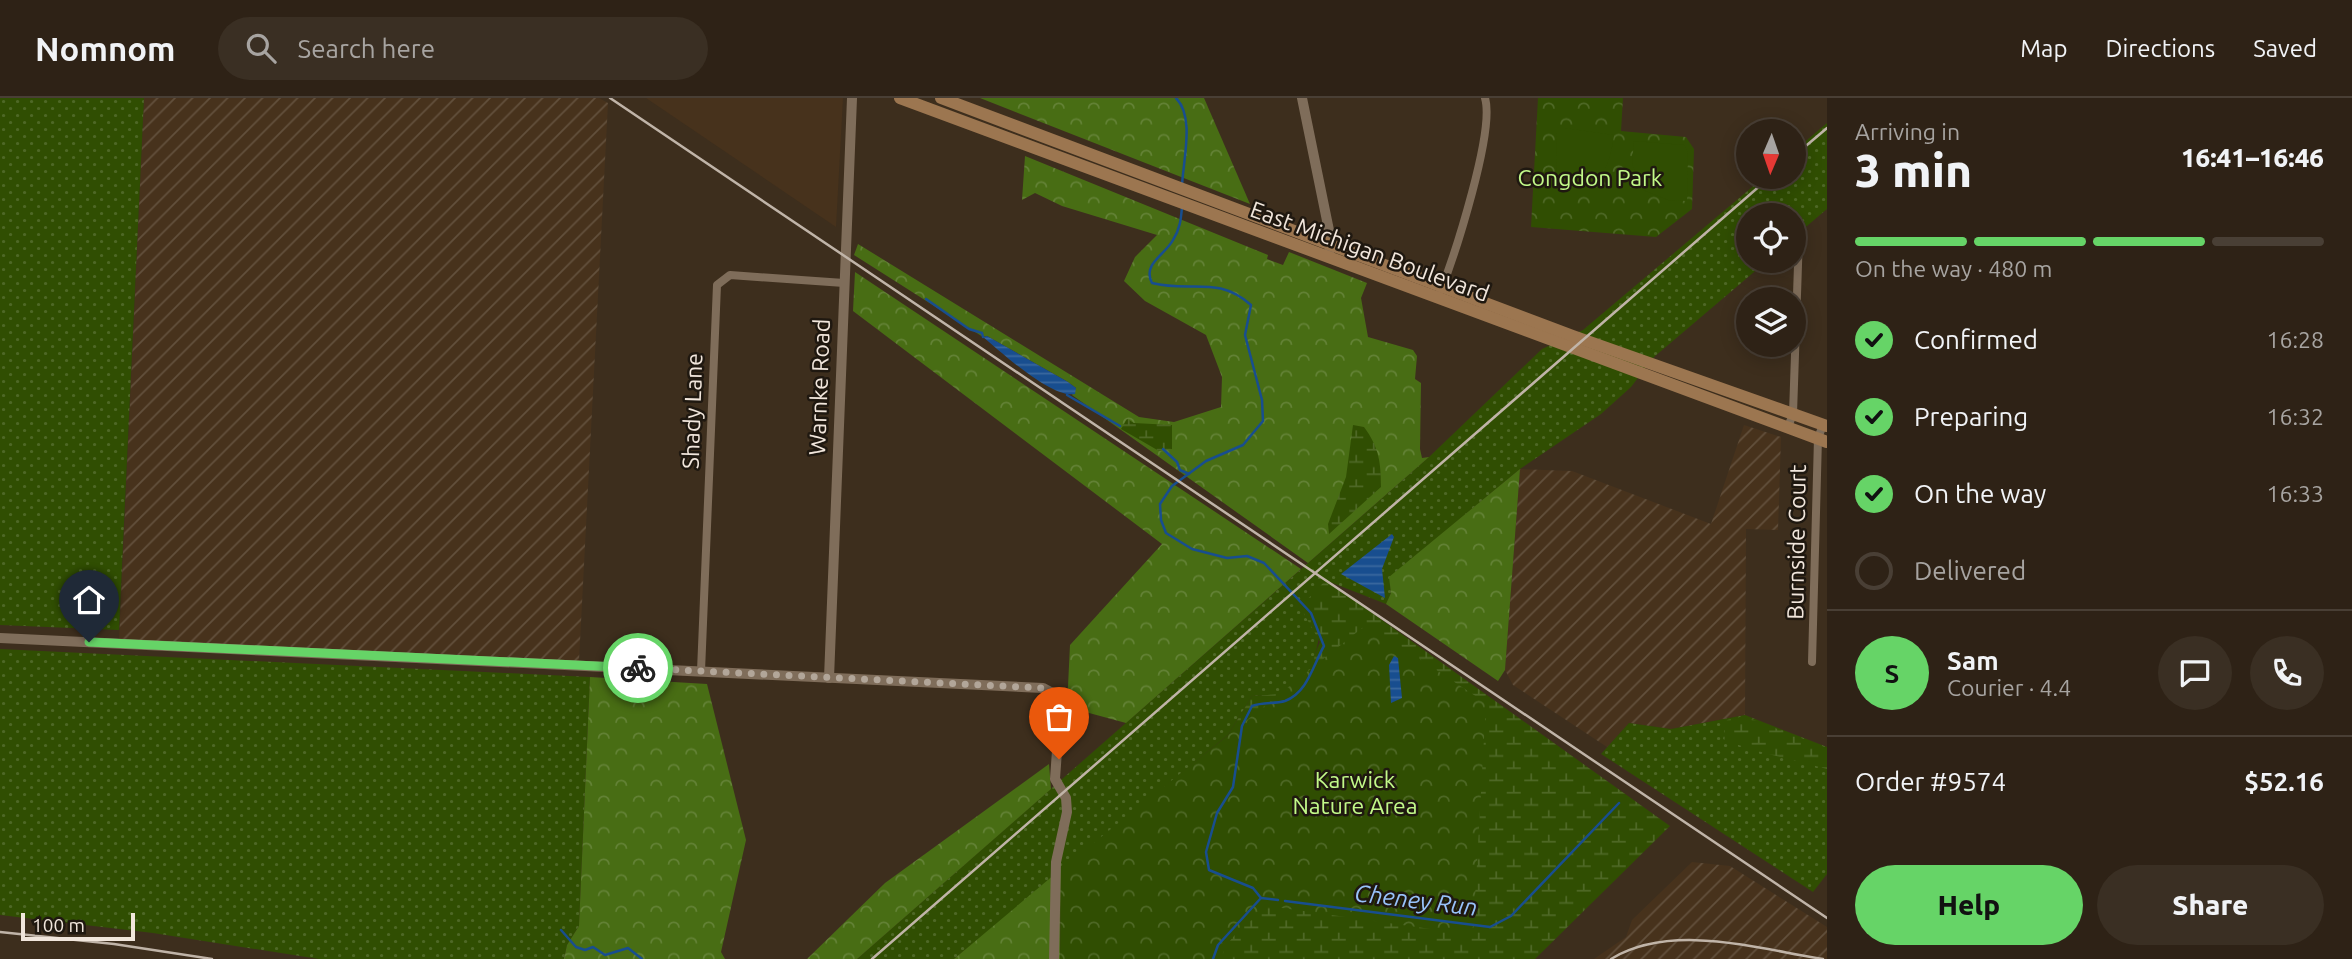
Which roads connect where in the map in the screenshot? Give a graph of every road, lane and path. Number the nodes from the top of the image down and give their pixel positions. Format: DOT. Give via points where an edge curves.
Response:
graph roads {
  1 [pos="852,98"];
  2 [pos="900,98"];
  3 [pos="941,98"];
  4 [pos="1302,98"];
  5 [pos="1485,98"];
  6 [pos="1332,245"];
  7 [pos="1327,258"];
  8 [pos="1798,273"];
  9 [pos="844,283"];
  10 [pos="1440,293"];
  11 [pos="1793,414"];
  12 [pos="1825,426"];
  13 [pos="1788,427"];
  14 [pos="1822,440"];
  15 [pos="0,638"];
  16 [pos="1812,662"];
  17 [pos="701,671"];
  18 [pos="829,678"];
  19 [pos="1054,959"];
  1 -- 9 [label="street, Warnke Road"];
  2 -- 7 [label="main road, East Michigan Boulevard"];
  3 -- 6 [label="main road, East Michigan Boulevard"];
  4 -- 6 [label="street"];
  5 -- 10 [label="street" via="1487,118 1462,234"];
  6 -- 7 [label="street"];
  6 -- 10 [label="main road, East Michigan Boulevard"];
  7 -- 10 [label="main road, East Michigan Boulevard"];
  8 -- 11 [label="street"];
  9 -- 17 [label="street, Shady Lane" via="730,275 717,285"];
  9 -- 18 [label="street, Warnke Road"];
  10 -- 11 [label="main road, East Michigan Boulevard"];
  10 -- 13 [label="main road, East Michigan Boulevard"];
  11 -- 12 [label="main road, East Michigan Boulevard"];
  11 -- 13 [label="street"];
  12 -- 14 [label="street, Burnside Court"];
  13 -- 14 [label="main road, East Michigan Boulevard"];
  14 -- 16 [label="street, Burnside Court"];
  15 -- 17 [label="street"];
  17 -- 18 [label="street"];
  18 -- 19 [label="street" via="1043,688 1056,695 1060,708 1055,779 1066,798 1067,813 1056,862"];
}
